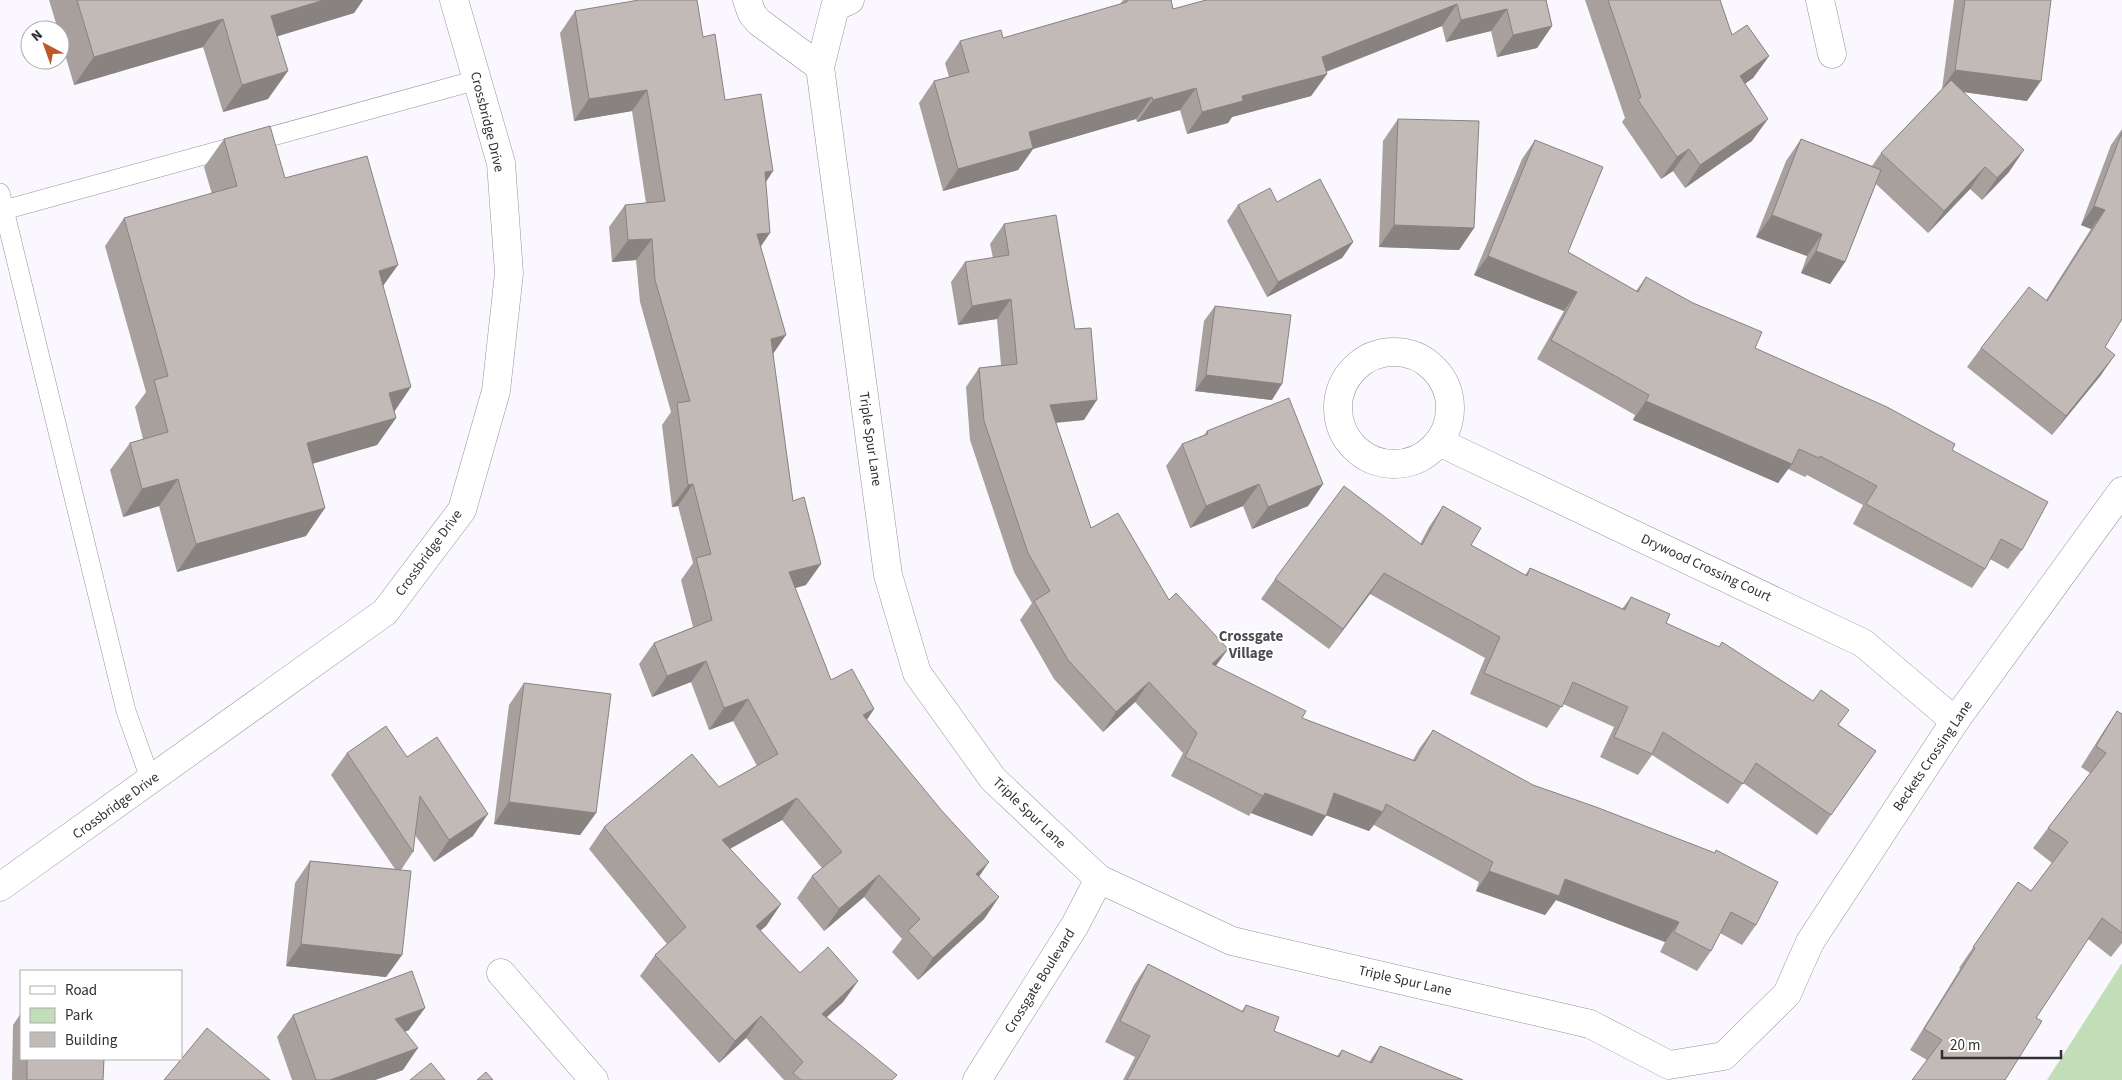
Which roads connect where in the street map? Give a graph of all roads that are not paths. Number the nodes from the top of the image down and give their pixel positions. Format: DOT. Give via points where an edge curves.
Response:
graph roads {
  1 [pos="454,0"];
  2 [pos="747,0"];
  3 [pos="1820,0"];
  4 [pos="843,3"];
  5 [pos="1832,54"];
  6 [pos="820,66"];
  7 [pos="477,80"];
  8 [pos="1,205"];
  9 [pos="1439,442"];
  10 [pos="2121,494"];
  11 [pos="1955,721"];
  12 [pos="151,781"];
  13 [pos="1099,879"];
  14 [pos="0,888"];
  15 [pos="500,973"];
  16 [pos="1754,1027"];
  17 [pos="594,1080"];
  18 [pos="977,1080"];
  1 -- 7 [label="street, Crossbridge Drive"];
  2 -- 6 [label="street" via="759,22"];
  3 -- 5 [label="street"];
  4 -- 6 [label="street, Triple Spur Lane"];
  6 -- 13 [label="street, Triple Spur Lane" via="888,575 917,673 993,779"];
  7 -- 8 [label="lane"];
  7 -- 12 [label="street, Crossbridge Drive" via="501,163 509,273 496,391 462,510 385,612"];
  8 -- 12 [label="lane" via="126,711"];
  9 -- 9 [label="street" via="1447,426 1448,391 1428,362 1412,354 1394,351 1361,361 1348,374 1340,390 1338,416 1347,441 1360,454 1393,464 1410,462"];
  9 -- 11 [label="street, Drywood Crossing Court" via="1863,643"];
  10 -- 11 [label="street, Beckets Crossing Lane"];
  11 -- 16 [label="street, Beckets Crossing Lane" via="1810,942 1787,994"];
  12 -- 14 [label="street, Crossbridge Drive"];
  13 -- 16 [label="street, Triple Spur Lane" via="1232,941 1590,1024 1669,1065 1724,1056"];
  13 -- 18 [label="street, Crossgate Boulevard" via="1075,925"];
  15 -- 17 [label="street"];
}
